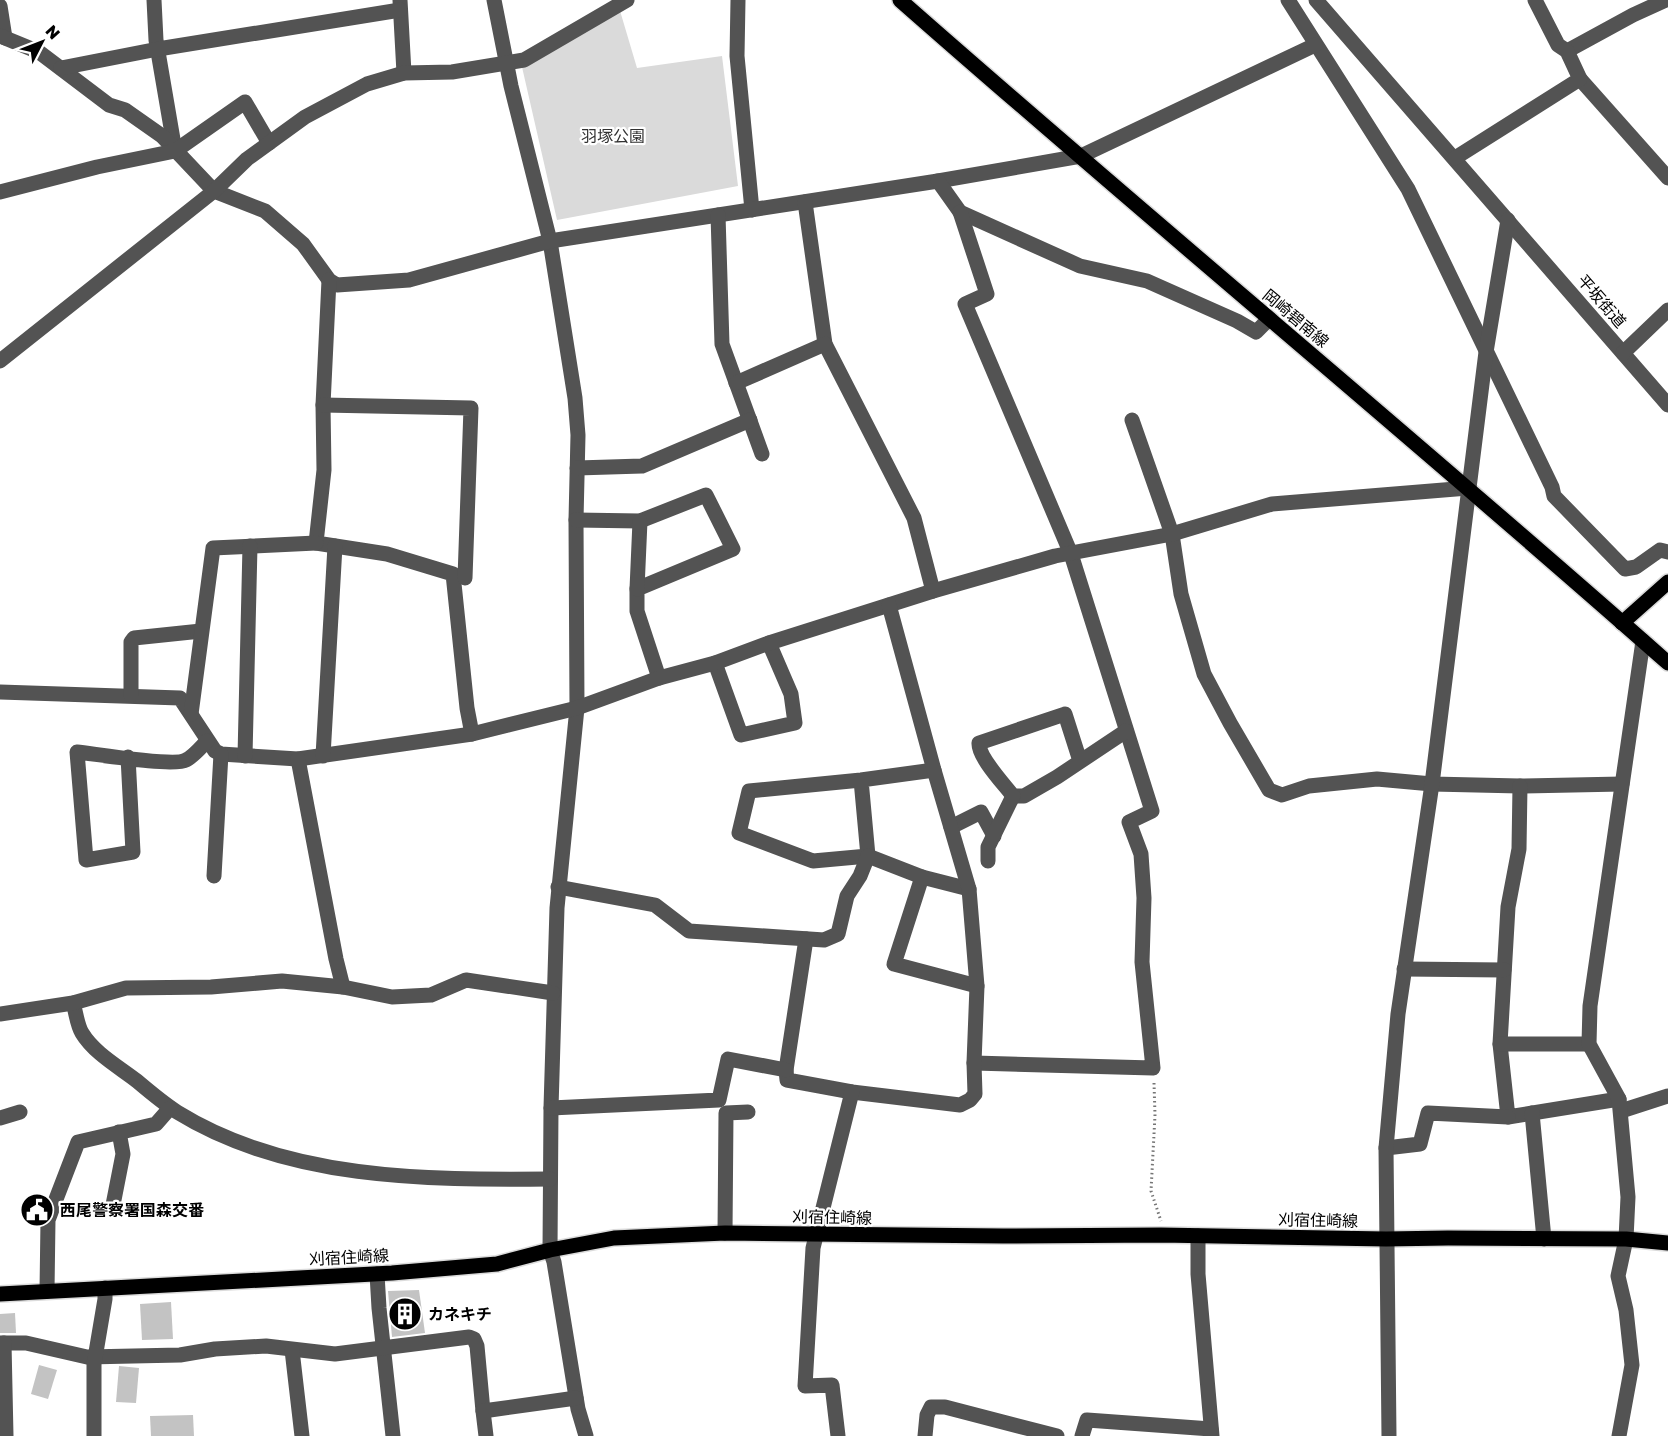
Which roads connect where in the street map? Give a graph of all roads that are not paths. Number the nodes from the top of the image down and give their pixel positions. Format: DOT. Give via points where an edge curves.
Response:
graph roads {
  1 [pos="154,0"];
  2 [pos="494,0"];
  3 [pos="627,0"];
  4 [pos="738,0"];
  5 [pos="1288,0"];
  6 [pos="1316,0"];
  7 [pos="1535,0"];
  8 [pos="1666,0"];
  9 [pos="906,2"];
  10 [pos="400,5"];
  11 [pos="0,6"];
  12 [pos="2,37"];
  13 [pos="1315,45"];
  14 [pos="158,49"];
  15 [pos="1567,51"];
  16 [pos="506,63"];
  17 [pos="61,68"];
  18 [pos="405,73"];
  19 [pos="1581,79"];
  20 [pos="269,143"];
  21 [pos="175,152"];
  22 [pos="1081,156"];
  23 [pos="1455,158"];
  24 [pos="1668,178"];
  25 [pos="938,181"];
  26 [pos="214,191"];
  27 [pos="0,192"];
  28 [pos="805,202"];
  29 [pos="752,210"];
  30 [pos="960,212"];
  31 [pos="718,215"];
  32 [pos="1508,220"];
  33 [pos="550,241"];
  34 [pos="329,280"];
  35 [pos="1668,310"];
  36 [pos="1269,319"];
  37 [pos="825,344"];
  38 [pos="1486,352"];
  39 [pos="1623,353"];
  40 [pos="0,361"];
  41 [pos="736,383"];
  42 [pos="323,405"];
  43 [pos="1668,405"];
  44 [pos="750,420"];
  45 [pos="1132,420"];
  46 [pos="762,454"];
  47 [pos="577,468"];
  48 [pos="1468,488"];
  49 [pos="576,520"];
  50 [pos="640,521"];
  51 [pos="1172,534"];
  52 [pos="316,543"];
  53 [pos="250,546"];
  54 [pos="335,546"];
  55 [pos="1668,552"];
  56 [pos="1071,554"];
  57 [pos="465,578"];
  58 [pos="1668,582"];
  59 [pos="637,589"];
  60 [pos="933,591"];
  61 [pos="889,605"];
  62 [pos="1622,623"];
  63 [pos="201,631"];
  64 [pos="1643,641"];
  65 [pos="770,643"];
  66 [pos="715,663"];
  67 [pos="1668,663"];
  68 [pos="659,678"];
  69 [pos="0,692"];
  70 [pos="131,696"];
  71 [pos="577,708"];
  72 [pos="191,714"];
  73 [pos="1126,730"];
  74 [pos="472,734"];
  75 [pos="207,741"];
  76 [pos="221,754"];
  77 [pos="245,756"];
  78 [pos="323,756"];
  79 [pos="128,758"];
  80 [pos="298,759"];
  81 [pos="1080,761"];
  82 [pos="934,771"];
  83 [pos="861,780"];
  84 [pos="1432,784"];
  85 [pos="1622,784"];
  86 [pos="1520,786"];
  87 [pos="1013,796"];
  88 [pos="951,827"];
  89 [pos="994,836"];
  90 [pos="868,856"];
  91 [pos="988,861"];
  92 [pos="214,876"];
  93 [pos="922,877"];
  94 [pos="558,887"];
  95 [pos="969,889"];
  96 [pos="806,939"];
  97 [pos="1404,969"];
  98 [pos="1504,970"];
  99 [pos="977,986"];
  100 [pos="343,987"];
  101 [pos="554,993"];
  102 [pos="73,1003"];
  103 [pos="0,1014"];
  104 [pos="1500,1044"];
  105 [pos="1589,1044"];
  106 [pos="974,1063"];
  107 [pos="786,1070"];
  108 [pos="852,1092"];
  109 [pos="1668,1096"];
  110 [pos="1620,1105"];
  111 [pos="171,1108"];
  112 [pos="551,1108"];
  113 [pos="20,1112"];
  114 [pos="748,1112"];
  115 [pos="1532,1113"];
  116 [pos="1508,1117"];
  117 [pos="0,1118"];
  118 [pos="119,1132"];
  119 [pos="1386,1148"];
  120 [pos="550,1179"];
  121 [pos="112,1210"];
  122 [pos="725,1233"];
  123 [pos="815,1235"];
  124 [pos="1198,1236"];
  125 [pos="1386,1239"];
  126 [pos="1544,1239"];
  127 [pos="1626,1239"];
  128 [pos="1668,1243"];
  129 [pos="550,1250"];
  130 [pos="377,1274"];
  131 [pos="105,1288"];
  132 [pos="47,1291"];
  133 [pos="0,1294"];
  134 [pos="2,1343"];
  135 [pos="384,1348"];
  136 [pos="292,1350"];
  137 [pos="95,1357"];
  138 [pos="576,1398"];
  139 [pos="483,1410"];
  140 [pos="1212,1432"];
  141 [pos="6,1436"];
  142 [pos="94,1436"];
  143 [pos="302,1436"];
  144 [pos="393,1436"];
  145 [pos="486,1436"];
  146 [pos="586,1436"];
  147 [pos="838,1436"];
  148 [pos="925,1436"];
  149 [pos="1057,1436"];
  150 [pos="1082,1436"];
  151 [pos="1389,1436"];
  152 [pos="1619,1436"];
  1 -- 14 [label="street"];
  2 -- 16 [label="street"];
  3 -- 16 [label="street" via="524,60"];
  4 -- 29 [label="street" via="737,57"];
  5 -- 13 [label="street"];
  6 -- 23 [label="street"];
  7 -- 15 [label="street" via="1558,45"];
  8 -- 15 [label="street"];
  9 -- 22 [label="main road, 岡崎碧南線"];
  10 -- 14 [label="street"];
  10 -- 18 [label="street"];
  11 -- 12 [label="street"];
  12 -- 17 [label="street" via="39,52"];
  13 -- 22 [label="street"];
  13 -- 38 [label="street" via="1408,189"];
  14 -- 17 [label="street"];
  14 -- 21 [label="street"];
  15 -- 19 [label="street"];
  16 -- 18 [label="street" via="452,72"];
  16 -- 33 [label="street"];
  17 -- 21 [label="street" via="109,105 125,110 162,136"];
  18 -- 20 [label="street" via="367,84 305,117"];
  19 -- 23 [label="street"];
  19 -- 24 [label="street"];
  20 -- 21 [label="street" via="244,102"];
  20 -- 26 [label="street"];
  21 -- 26 [label="street"];
  21 -- 27 [label="street" via="97,166"];
  22 -- 25 [label="street"];
  22 -- 36 [label="main road, 岡崎碧南線"];
  23 -- 32 [label="street, 平坂街道"];
  25 -- 28 [label="street"];
  25 -- 30 [label="street"];
  26 -- 34 [label="street" via="265,211 303,244"];
  26 -- 40 [label="street"];
  28 -- 29 [label="street"];
  28 -- 37 [label="street"];
  29 -- 31 [label="street"];
  30 -- 36 [label="street" via="1080,266 1148,281 1256,332"];
  30 -- 56 [label="street" via="987,294 965,304"];
  31 -- 33 [label="street"];
  31 -- 41 [label="street" via="722,344"];
  32 -- 38 [label="street"];
  32 -- 39 [label="street, 平坂街道"];
  33 -- 34 [label="street" via="408,280 336,285"];
  33 -- 47 [label="street" via="575,398"];
  34 -- 42 [label="street"];
  35 -- 39 [label="street"];
  36 -- 48 [label="main road, 岡崎碧南線"];
  37 -- 41 [label="street"];
  37 -- 60 [label="street" via="914,518"];
  38 -- 48 [label="street"];
  38 -- 55 [label="street" via="1554,496 1625,569 1636,567 1660,550"];
  39 -- 43 [label="street, 平坂街道"];
  41 -- 44 [label="street"];
  42 -- 52 [label="street" via="324,470"];
  42 -- 57 [label="street" via="471,408"];
  44 -- 46 [label="street"];
  44 -- 47 [label="street" via="642,466"];
  45 -- 51 [label="street"];
  47 -- 49 [label="street"];
  48 -- 51 [label="street" via="1272,504"];
  48 -- 62 [label="main road, 岡崎碧南線"];
  48 -- 84 [label="street"];
  49 -- 50 [label="street"];
  49 -- 71 [label="street"];
  50 -- 59 [label="street"];
  50 -- 59 [label="street" via="706,495 733,549"];
  51 -- 56 [label="street"];
  51 -- 84 [label="street" via="1181,594 1204,674 1269,790 1282,795 1309,786 1377,779"];
  52 -- 53 [label="street"];
  52 -- 54 [label="street"];
  53 -- 63 [label="street" via="213,548"];
  53 -- 77 [label="street"];
  54 -- 57 [label="street" via="387,554"];
  54 -- 78 [label="street"];
  56 -- 60 [label="street"];
  56 -- 73 [label="street"];
  57 -- 74 [label="street" via="466,708"];
  58 -- 62 [label="main road"];
  59 -- 68 [label="street" via="636,611"];
  60 -- 61 [label="street"];
  61 -- 65 [label="street"];
  61 -- 82 [label="street"];
  62 -- 64 [label="main road, 岡崎碧南線"];
  63 -- 70 [label="street" via="134,638"];
  63 -- 72 [label="street"];
  64 -- 67 [label="main road, 岡崎碧南線"];
  64 -- 85 [label="street"];
  65 -- 66 [label="street"];
  65 -- 66 [label="street" via="791,694 795,723 741,735"];
  66 -- 68 [label="street"];
  68 -- 71 [label="street"];
  69 -- 70 [label="street"];
  70 -- 72 [label="street" via="180,698"];
  71 -- 74 [label="street"];
  71 -- 94 [label="street"];
  72 -- 75 [label="street"];
  73 -- 81 [label="street"];
  73 -- 106 [label="street" via="1152,811 1129,822 1141,854 1142,962 1153,1068"];
  74 -- 78 [label="street"];
  75 -- 76 [label="street"];
  75 -- 79 [label="street" via="187,760 176,764"];
  76 -- 77 [label="street"];
  76 -- 92 [label="street"];
  77 -- 80 [label="street"];
  78 -- 80 [label="street"];
  79 -- 79 [label="street" via="77,752 86,860 133,852"];
  80 -- 100 [label="street"];
  81 -- 87 [label="street" via="1024,796"];
  81 -- 87 [label="street" via="1065,714 979,743 990,767"];
  82 -- 83 [label="street"];
  82 -- 88 [label="street"];
  83 -- 90 [label="street"];
  83 -- 90 [label="street" via="749,790 739,833 813,861"];
  84 -- 86 [label="street"];
  84 -- 97 [label="street"];
  85 -- 86 [label="street"];
  85 -- 105 [label="street" via="1590,1006"];
  86 -- 98 [label="street" via="1519,849 1508,907"];
  87 -- 89 [label="street"];
  88 -- 89 [label="street" via="981,812"];
  88 -- 95 [label="street"];
  89 -- 91 [label="street" via="988,847"];
  90 -- 93 [label="street"];
  90 -- 96 [label="street" via="847,896 838,934 824,940"];
  93 -- 95 [label="street"];
  93 -- 99 [label="street" via="894,964"];
  94 -- 96 [label="street" via="655,905 689,932"];
  94 -- 101 [label="street"];
  95 -- 99 [label="street"];
  96 -- 107 [label="street"];
  97 -- 98 [label="street"];
  97 -- 119 [label="street"];
  98 -- 104 [label="street"];
  99 -- 106 [label="street"];
  100 -- 101 [label="street" via="392,997 421,996 466,980"];
  100 -- 102 [label="street" via="282,981 126,988"];
  101 -- 112 [label="street"];
  102 -- 103 [label="street"];
  102 -- 111 [label="street" via="82,1033 98,1051"];
  104 -- 105 [label="street"];
  104 -- 116 [label="street"];
  105 -- 110 [label="street"];
  106 -- 108 [label="street" via="975,1094 960,1105"];
  107 -- 108 [label="street" via="787,1080"];
  107 -- 112 [label="street" via="728,1059 719,1100"];
  108 -- 123 [label="street"];
  109 -- 110 [label="street"];
  110 -- 115 [label="street"];
  110 -- 127 [label="street" via="1628,1197"];
  111 -- 118 [label="street" via="156,1124"];
  111 -- 120 [label="street" via="254,1149 303,1163 445,1180"];
  112 -- 120 [label="street"];
  113 -- 117 [label="street"];
  114 -- 122 [label="street" via="726,1113"];
  115 -- 116 [label="street"];
  115 -- 126 [label="street"];
  116 -- 119 [label="street" via="1428,1113 1420,1144"];
  118 -- 121 [label="street" via="123,1154"];
  118 -- 132 [label="street" via="78,1142 48,1220"];
  119 -- 125 [label="street"];
  120 -- 129 [label="street"];
  122 -- 123 [label="main road, 刈宿住崎線"];
  122 -- 129 [label="main road, 刈宿住崎線" via="614,1238"];
  123 -- 124 [label="main road, 刈宿住崎線"];
  123 -- 147 [label="street" via="804,1386 832,1385"];
  124 -- 125 [label="main road, 刈宿住崎線"];
  124 -- 140 [label="street"];
  125 -- 126 [label="main road, 刈宿住崎線"];
  125 -- 151 [label="street"];
  126 -- 127 [label="main road, 刈宿住崎線"];
  127 -- 128 [label="main road, 刈宿住崎線"];
  127 -- 152 [label="street" via="1618,1276 1632,1365"];
  129 -- 130 [label="main road, 刈宿住崎線" via="497,1264"];
  129 -- 138 [label="street"];
  130 -- 131 [label="main road, 刈宿住崎線"];
  130 -- 135 [label="street"];
  131 -- 132 [label="main road, 刈宿住崎線"];
  131 -- 137 [label="street"];
  132 -- 133 [label="main road, 刈宿住崎線"];
  134 -- 137 [label="street" via="26,1343"];
  134 -- 141 [label="street"];
  135 -- 136 [label="street" via="335,1354"];
  135 -- 139 [label="street" via="474,1339"];
  135 -- 144 [label="street"];
  136 -- 137 [label="street" via="266,1346 180,1355"];
  136 -- 143 [label="street"];
  137 -- 142 [label="street"];
  138 -- 139 [label="street"];
  138 -- 146 [label="street"];
  139 -- 145 [label="street"];
  140 -- 150 [label="street" via="1087,1420"];
  148 -- 149 [label="street" via="931,1407 945,1407"];
}
